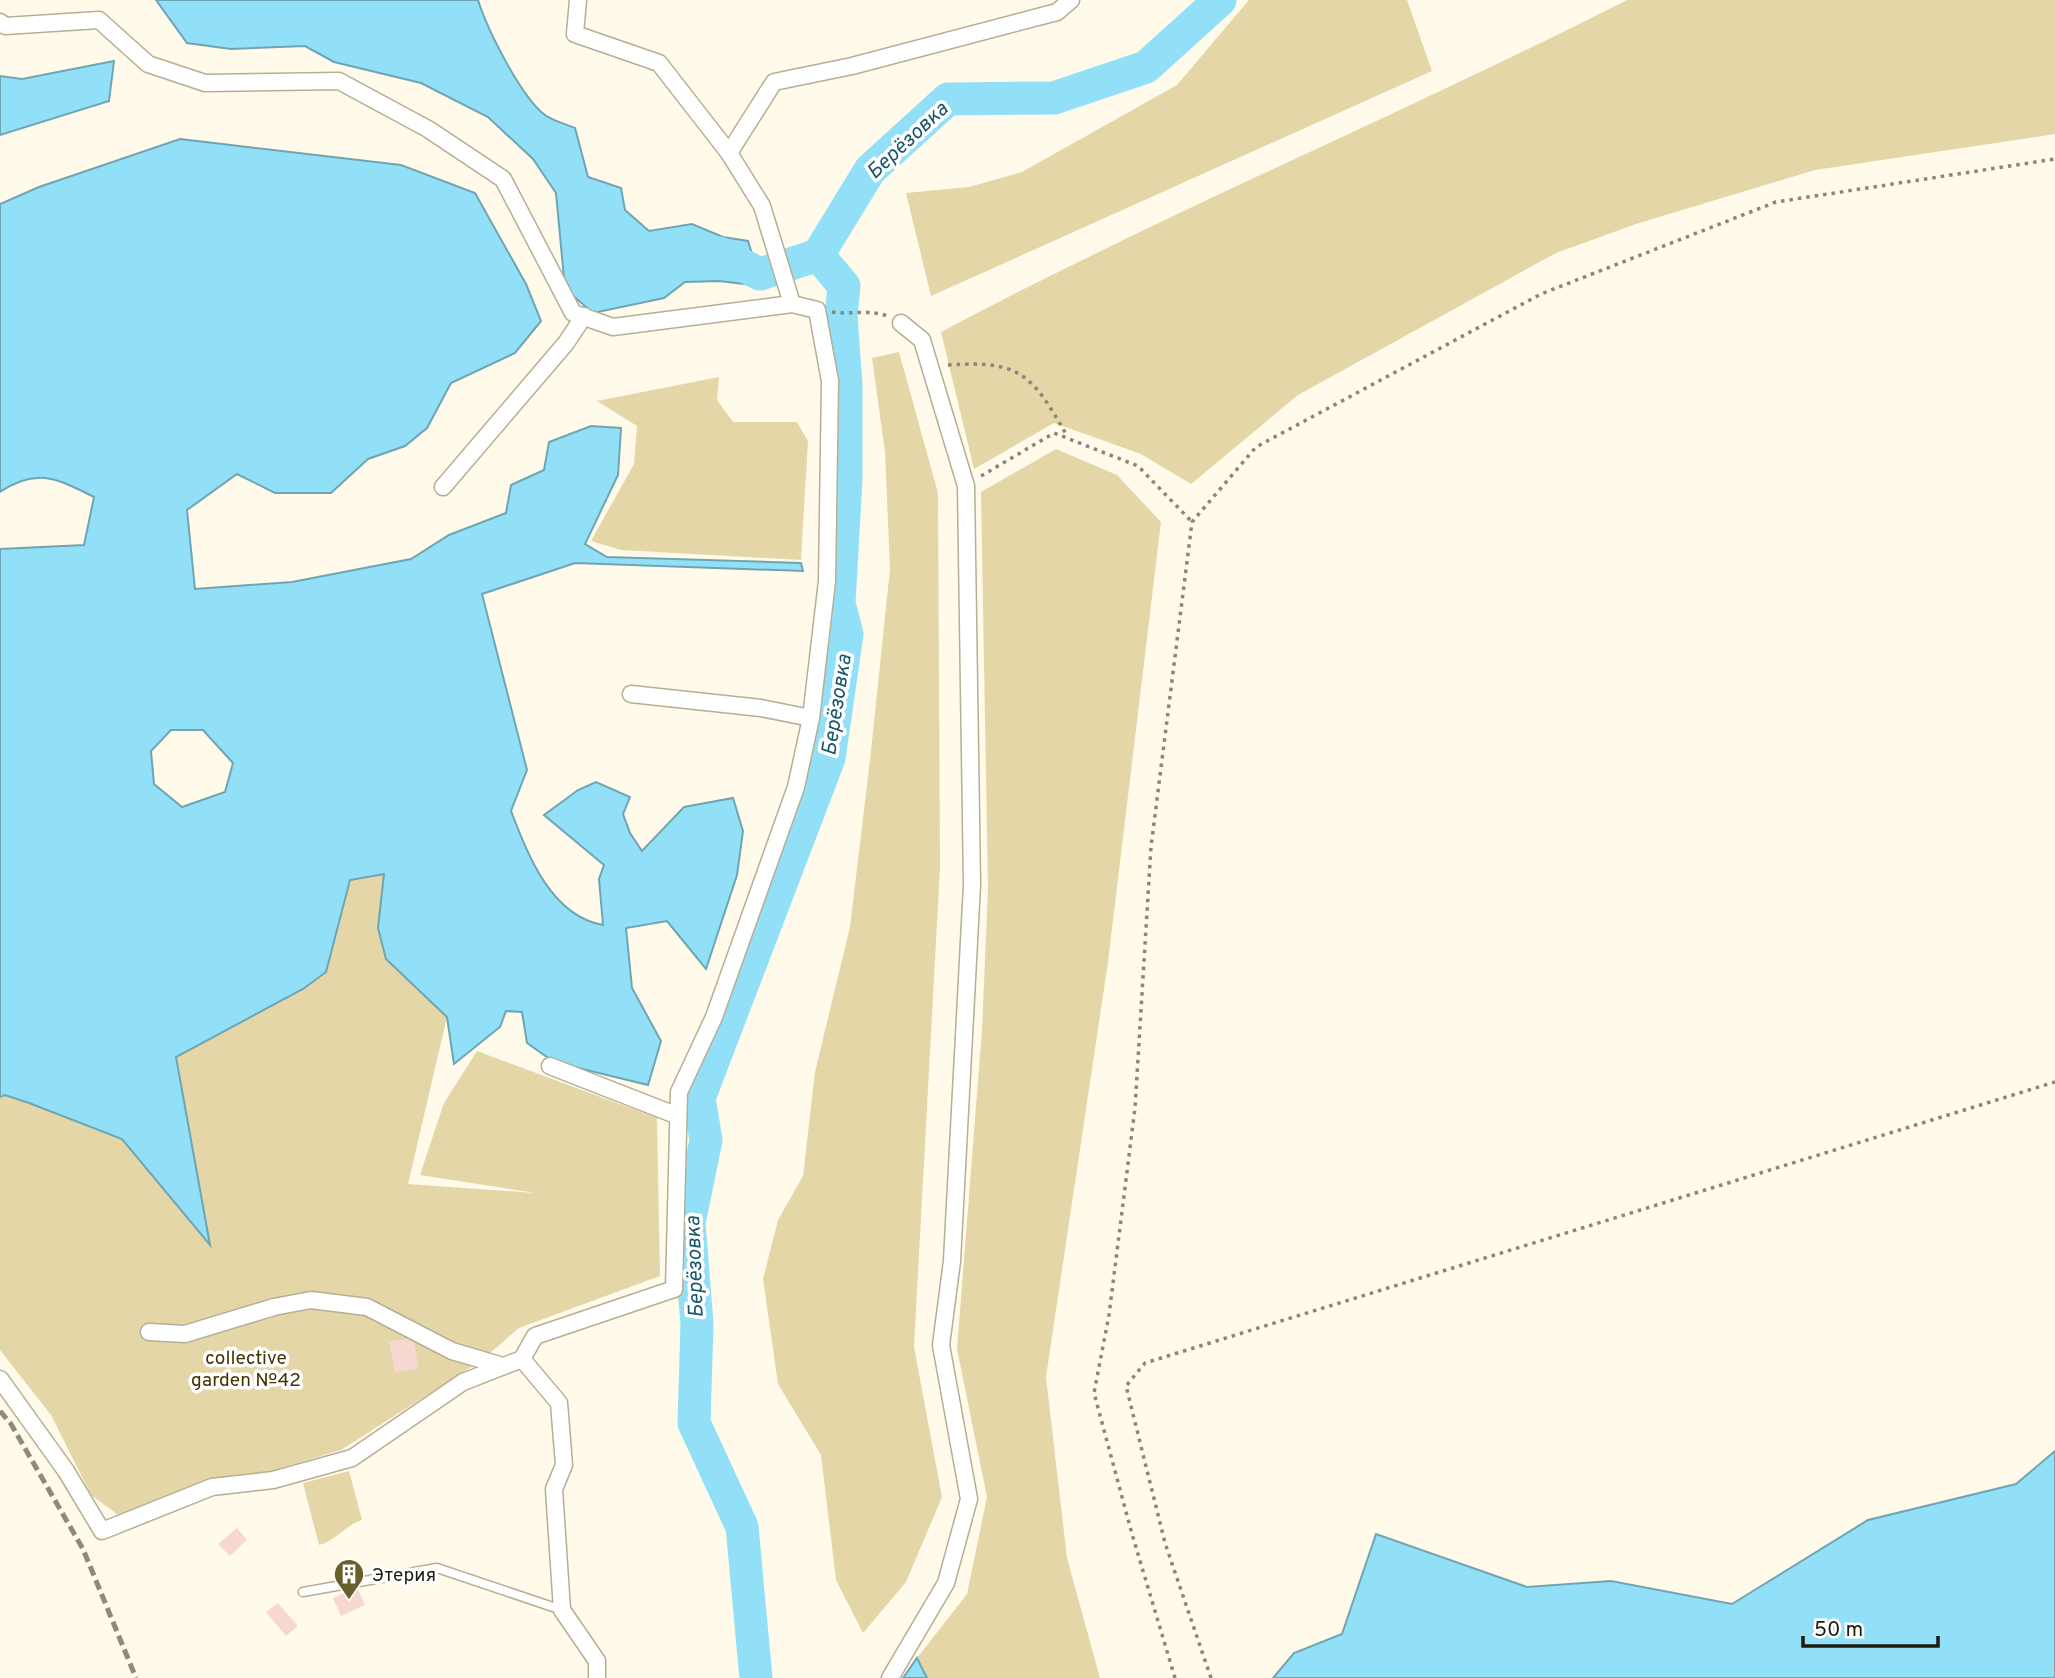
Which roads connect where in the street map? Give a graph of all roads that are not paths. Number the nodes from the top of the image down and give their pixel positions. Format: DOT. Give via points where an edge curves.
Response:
graph roads {
  1 [pos="578,0"];
  2 [pos="1071,0"];
  3 [pos="0,22"];
  4 [pos="729,153"];
  5 [pos="792,304"];
  6 [pos="584,316"];
  7 [pos="901,323"];
  8 [pos="443,487"];
  9 [pos="631,694"];
  10 [pos="811,718"];
  11 [pos="550,1066"];
  12 [pos="678,1116"];
  13 [pos="149,1332"];
  14 [pos="522,1359"];
  15 [pos="503,1366"];
  16 [pos="0,1379"];
  17 [pos="303,1592"];
  18 [pos="562,1610"];
  19 [pos="597,1678"];
  20 [pos="890,1678"];
  1 -- 4 [label="street" via="575,34 659,63"];
  2 -- 4 [label="street" via="1057,12 774,82"];
  3 -- 6 [label="street" via="5,26 99,20 148,64 205,83 339,81 428,129 503,178 573,313"];
  4 -- 5 [label="street" via="762,206"];
  5 -- 6 [label="street" via="613,327"];
  5 -- 10 [label="street" via="817,310 830,381 827,581"];
  6 -- 8 [label="street"];
  7 -- 20 [label="street" via="922,340 966,486 972,885 952,1261 941,1345 968,1499 946,1583"];
  9 -- 10 [label="street"];
  10 -- 12 [label="street" via="796,787 715,1017 679,1091"];
  11 -- 12 [label="street"];
  12 -- 14 [label="street" via="674,1289 535,1336"];
  13 -- 15 [label="street" via="185,1334 310,1300 368,1307 452,1351"];
  14 -- 15 [label="street"];
  14 -- 18 [label="street" via="559,1403 564,1465 554,1489"];
  15 -- 16 [label="street" via="463,1381 352,1458 273,1480 212,1487 102,1531 66,1471"];
  17 -- 18 [label="lane" via="437,1568"];
  18 -- 19 [label="street" via="597,1661"];
}
